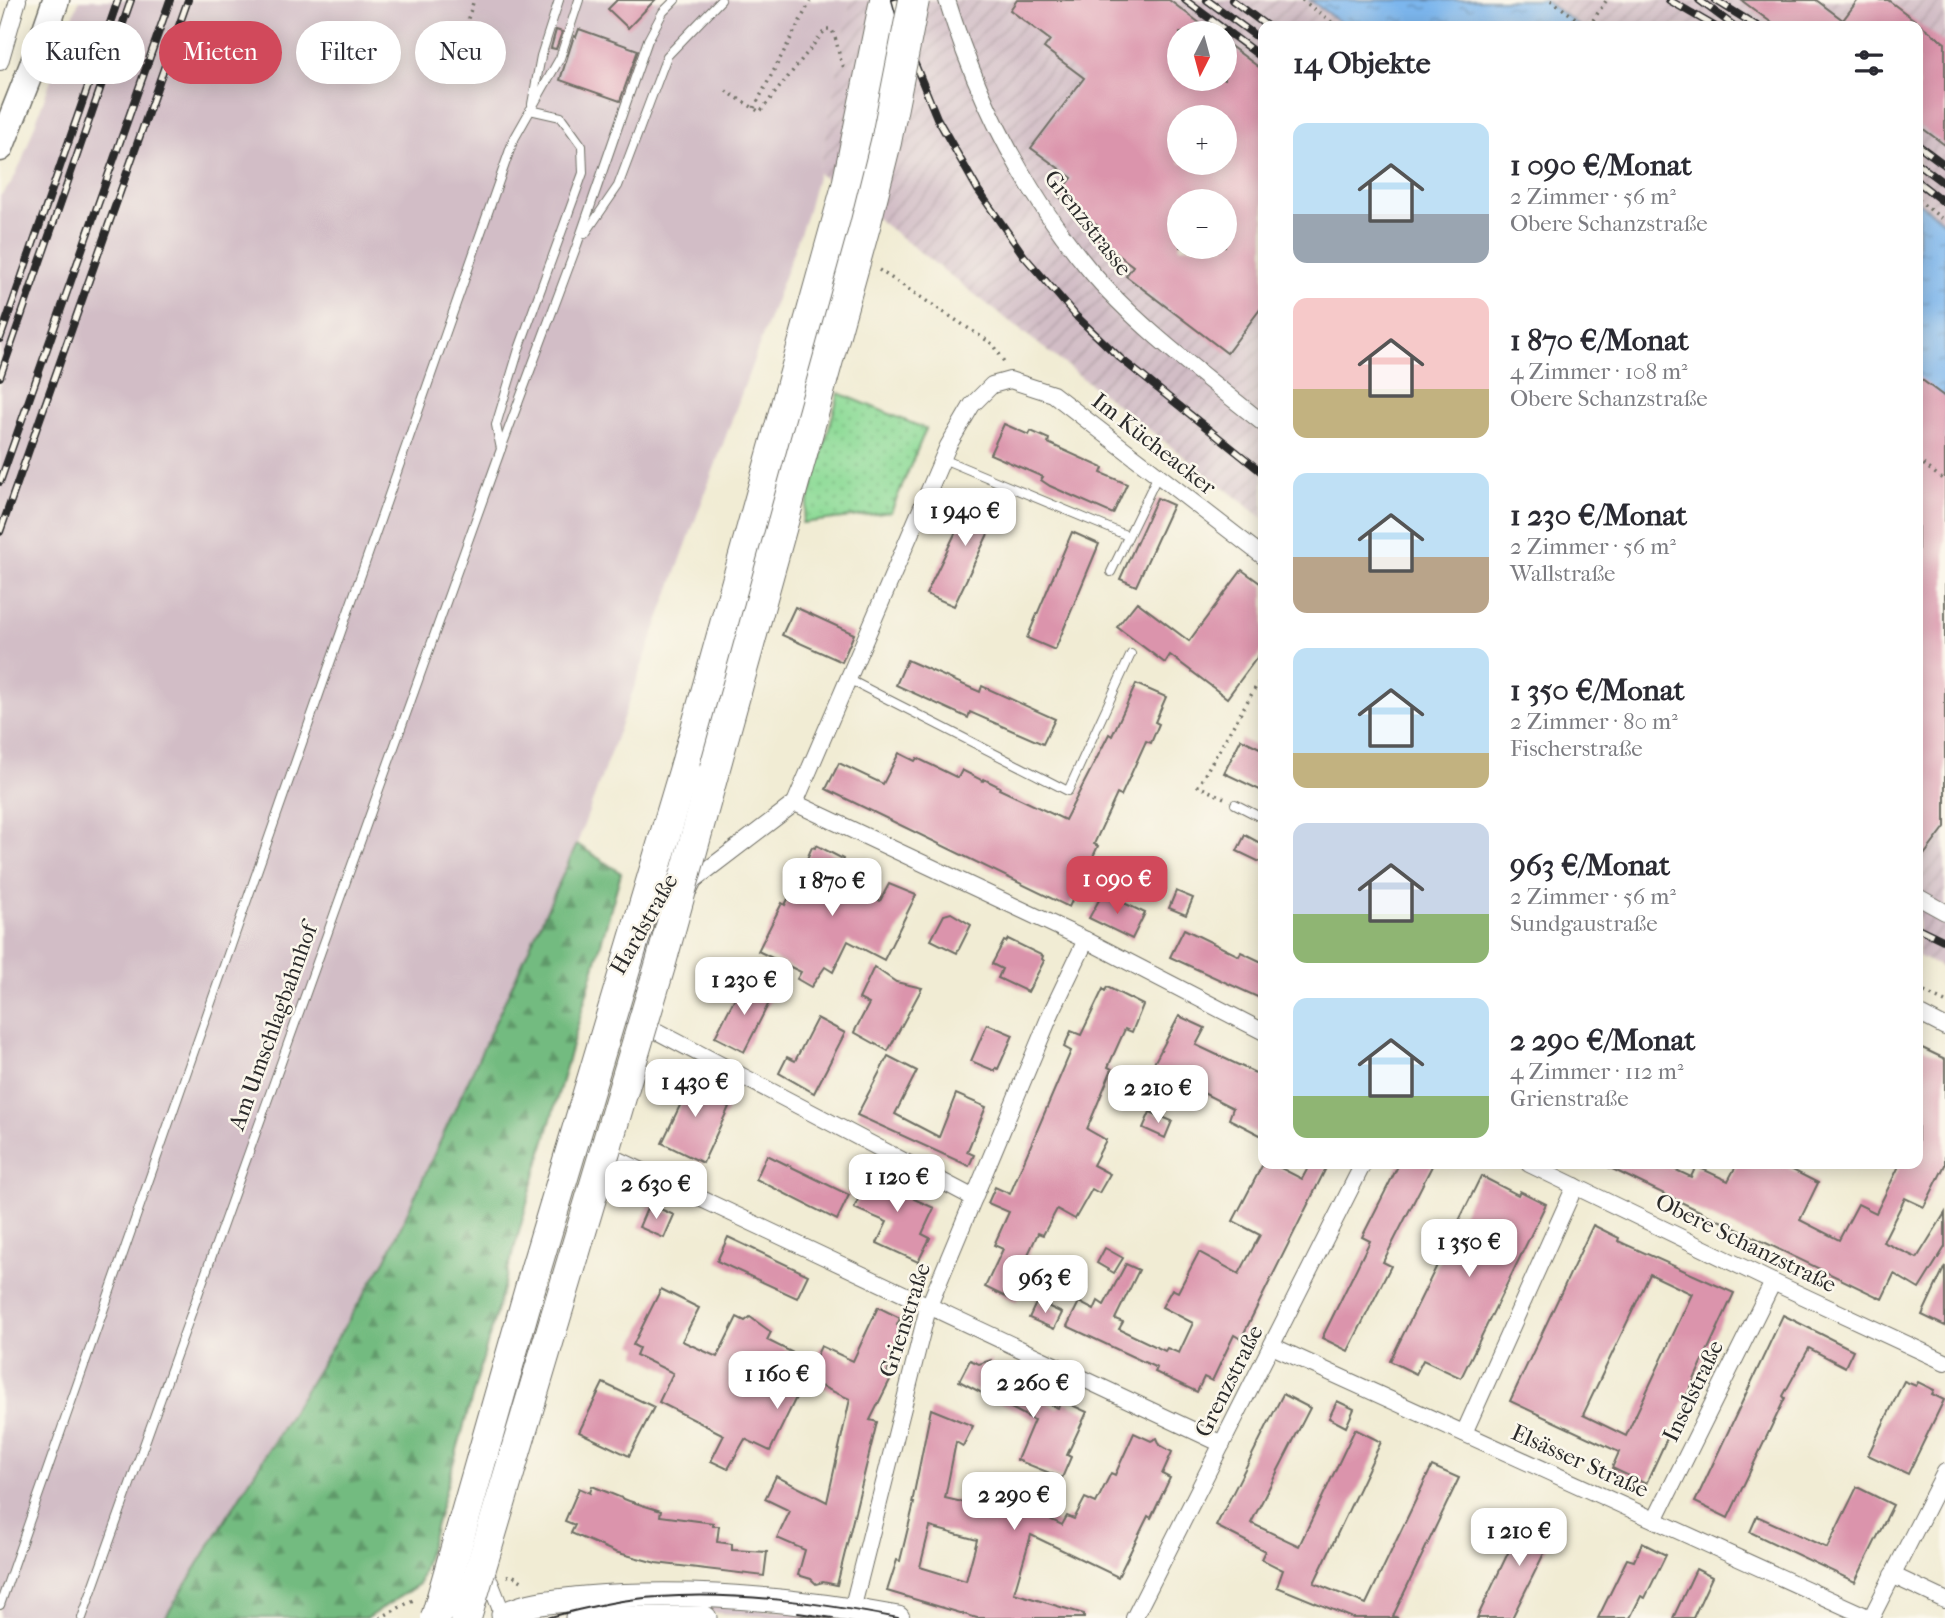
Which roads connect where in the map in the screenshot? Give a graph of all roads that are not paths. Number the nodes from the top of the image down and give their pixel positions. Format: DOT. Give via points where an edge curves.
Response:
graph roads {
  1 [pos="18,0"];
  2 [pos="56,0"];
  3 [pos="559,0"];
  4 [pos="579,0"];
  5 [pos="675,0"];
  6 [pos="721,0"];
  7 [pos="885,0"];
  8 [pos="914,0"];
  9 [pos="947,0"];
  10 [pos="0,62"];
  11 [pos="530,110"];
  12 [pos="0,148"];
  13 [pos="577,245"];
  14 [pos="1010,380"];
  15 [pos="1258,419"];
  16 [pos="502,449"];
  17 [pos="943,459"];
  18 [pos="1158,475"];
  19 [pos="1128,536"];
  20 [pos="1258,552"];
  21 [pos="1111,572"];
  22 [pos="1131,654"];
  23 [pos="848,679"];
  24 [pos="795,803"];
  25 [pos="1235,804"];
  26 [pos="1258,816"];
  27 [pos="1923,900"];
  28 [pos="1945,912"];
  29 [pos="1086,940"];
  30 [pos="624,1014"];
  31 [pos="1923,1016"];
  32 [pos="1945,1027"];
  33 [pos="1258,1029"];
  34 [pos="587,1145"];
  35 [pos="1360,1169"];
  36 [pos="1539,1169"];
  37 [pos="1575,1186"];
  38 [pos="975,1198"];
  39 [pos="1773,1282"];
  40 [pos="928,1308"];
  41 [pos="1272,1346"];
  42 [pos="1945,1362"];
  43 [pos="1464,1433"];
  44 [pos="1222,1444"];
  45 [pos="1945,1472"];
  46 [pos="1655,1520"];
  47 [pos="1892,1576"];
  48 [pos="1945,1600"];
  49 [pos="0,1605"];
  50 [pos="852,1610"];
  51 [pos="494,1617"];
  52 [pos="82,1618"];
  53 [pos="436,1618"];
  54 [pos="466,1618"];
  55 [pos="536,1618"];
  56 [pos="577,1618"];
  57 [pos="705,1618"];
  58 [pos="898,1618"];
  59 [pos="1134,1618"];
  60 [pos="1871,1618"];
  1 -- 10 [label="street"];
  2 -- 12 [label="main road"];
  3 -- 11 [label="lane"];
  4 -- 11 [label="lane" via="560,58"];
  5 -- 13 [label="lane" via="648,40"];
  6 -- 13 [label="lane" via="667,56 618,186"];
  7 -- 53 [label="highway, bridge" via="842,206 685,768"];
  8 -- 54 [label="highway, bridge" via="887,142 865,226 660,966"];
  9 -- 15 [label="street, Grenzstrasse" via="994,124 1051,220 1089,270 1143,323"];
  11 -- 16 [label="lane" via="561,117 582,146 583,173 496,425"];
  11 -- 49 [label="lane" via="513,141"];
  13 -- 16 [label="lane, Am Umschlagbahnhof"];
  14 -- 17 [label="street, Hardstraße" via="992,385 972,405"];
  14 -- 18 [label="street, Im Kücheacker" via="1053,394"];
  16 -- 52 [label="lane, Am Umschlagbahnhof"];
  17 -- 19 [label="lane"];
  17 -- 23 [label="street, Hardstraße"];
  18 -- 19 [label="lane"];
  18 -- 20 [label="street, Im Kücheacker"];
  19 -- 21 [label="lane"];
  22 -- 23 [label="lane" via="1068,791"];
  23 -- 24 [label="street, Hardstraße"];
  24 -- 29 [label="street"];
  24 -- 30 [label="street, Hardstraße" via="695,880 635,976"];
  25 -- 26 [label="lane"];
  27 -- 28 [label="street"];
  29 -- 33 [label="street"];
  29 -- 38 [label="street, Grienstraße"];
  30 -- 34 [label="street, Hardstraße"];
  30 -- 38 [label="street"];
  31 -- 32 [label="street"];
  34 -- 40 [label="street"];
  34 -- 51 [label="street, Hardstraße" via="481,1508 480,1546"];
  35 -- 41 [label="street, Grenzstraße"];
  36 -- 37 [label="street, Obere Schanzstraße"];
  37 -- 39 [label="street, Obere Schanzstraße"];
  37 -- 43 [label="street"];
  38 -- 40 [label="street, Grienstraße"];
  39 -- 42 [label="street, Obere Schanzstraße"];
  39 -- 46 [label="street, Inselstraße"];
  40 -- 44 [label="street"];
  40 -- 50 [label="street, Grienstraße"];
  41 -- 43 [label="street, Elsässer Straße"];
  41 -- 44 [label="street, Grenzstraße"];
  43 -- 46 [label="street, Elsässer Straße"];
  44 -- 59 [label="street, Grenzstraße"];
  45 -- 47 [label="street"];
  46 -- 60 [label="street, Elsässer Straße"];
  47 -- 48 [label="street"];
  47 -- 60 [label="street"];
  50 -- 51 [label="main road" via="727,1596 629,1595 519,1606"];
  50 -- 58 [label="main road"];
  51 -- 55 [label="main road"];
  56 -- 57 [label="main road"];
}
